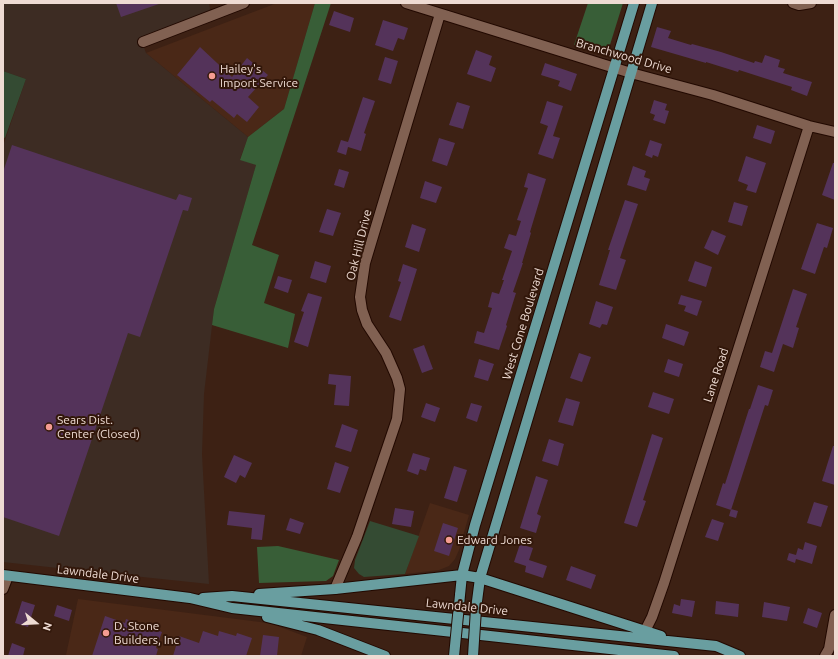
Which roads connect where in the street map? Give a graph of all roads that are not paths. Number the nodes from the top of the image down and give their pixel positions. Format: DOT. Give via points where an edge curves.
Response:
graph roads {
  1 [pos="213,3"];
  2 [pos="244,3"];
  3 [pos="406,3"];
  4 [pos="634,3"];
  5 [pos="652,3"];
  6 [pos="793,3"];
  7 [pos="811,3"];
  8 [pos="216,13"];
  9 [pos="440,14"];
  10 [pos="143,42"];
  11 [pos="614,67"];
  12 [pos="631,73"];
  13 [pos="809,126"];
  14 [pos="835,132"];
  15 [pos="5,575"];
  16 [pos="462,575"];
  17 [pos="480,578"];
  18 [pos="3,589"];
  19 [pos="334,589"];
  20 [pos="232,596"];
  21 [pos="190,598"];
  22 [pos="232,608"];
  23 [pos="835,615"];
  24 [pos="645,630"];
  25 [pos="680,642"];
  26 [pos="385,656"];
  27 [pos="454,656"];
  28 [pos="472,656"];
  29 [pos="674,656"];
  30 [pos="739,656"];
  31 [pos="825,656"];
  1 -- 8 [label="street"];
  2 -- 8 [label="street"];
  3 -- 9 [label="street, Branchwood Drive"];
  4 -- 11 [label="main road, West Cone Boulevard"];
  5 -- 12 [label="main road"];
  6 -- 7 [label="street"];
  8 -- 10 [label="street"];
  9 -- 11 [label="street, Branchwood Drive"];
  9 -- 19 [label="street, Oak Hill Drive" via="365,263 360,297 368,324 398,378 400,389 397,419 357,536"];
  11 -- 12 [label="street, Branchwood Drive"];
  11 -- 16 [label="main road, West Cone Boulevard"];
  12 -- 13 [label="street, Branchwood Drive" via="713,95"];
  12 -- 17 [label="main road"];
  13 -- 14 [label="street, Branchwood Drive"];
  13 -- 24 [label="street, Lane Road" via="664,583"];
  15 -- 18 [label="street"];
  15 -- 21 [label="main road, Lawndale Drive"];
  16 -- 17 [label="main road"];
  16 -- 19 [label="main road"];
  16 -- 27 [label="main road, West Cone Boulevard, bridge"];
  17 -- 24 [label="main road"];
  17 -- 28 [label="main road, bridge"];
  19 -- 20 [label="main road"];
  20 -- 21 [label="main road, Lawndale Drive"];
  20 -- 25 [label="main road, Lawndale Drive"];
  21 -- 22 [label="main road, Lawndale Drive"];
  22 -- 26 [label="main road" via="318,630"];
  22 -- 29 [label="main road, Lawndale Drive"];
  23 -- 31 [label="street" via="829,649"];
  24 -- 25 [label="main road"];
  25 -- 30 [label="main road, Lawndale Drive" via="716,646"];
}
